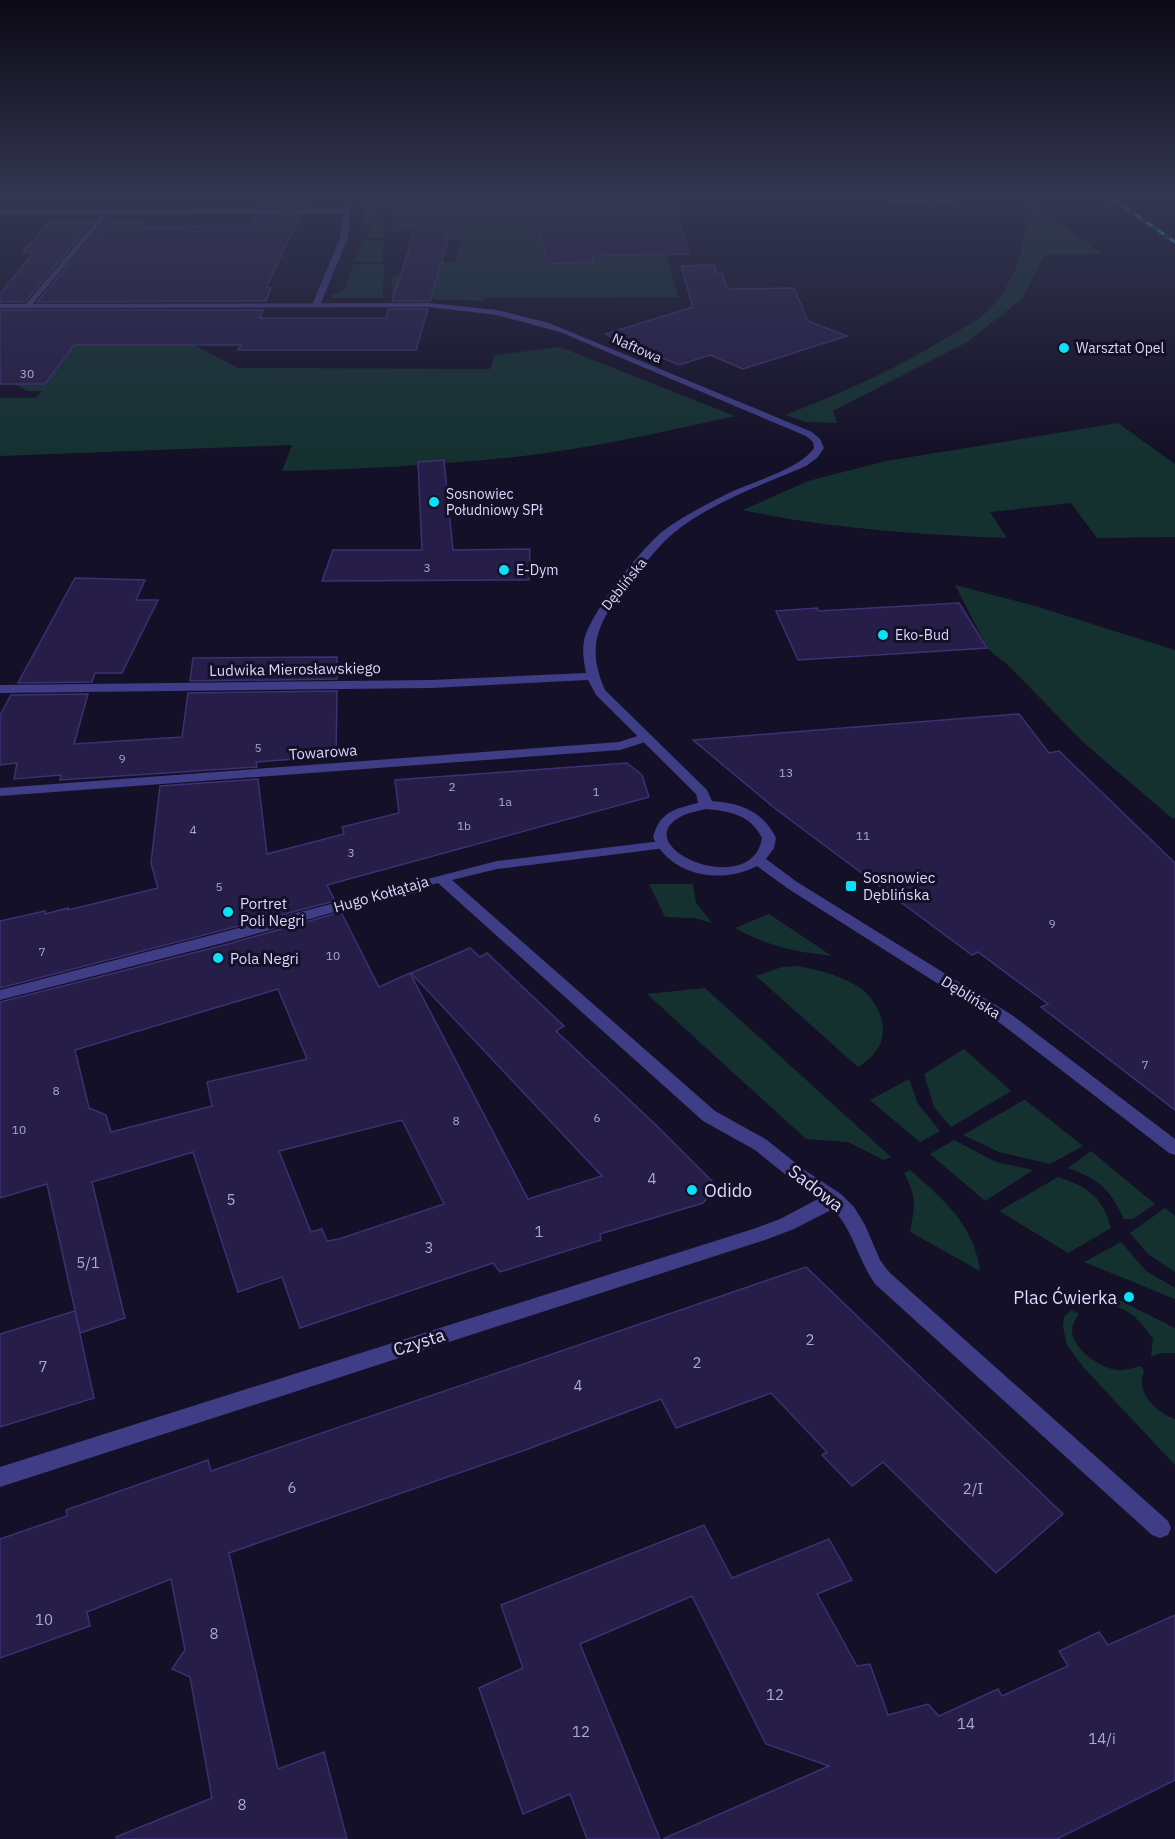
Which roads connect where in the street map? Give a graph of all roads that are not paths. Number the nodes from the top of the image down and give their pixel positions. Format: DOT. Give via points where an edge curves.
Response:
graph roads {
  1 [pos="48,283"];
  2 [pos="325,283"];
  3 [pos="316,305"];
  4 [pos="0,306"];
  5 [pos="29,306"];
  6 [pos="819,447"];
  7 [pos="591,676"];
  8 [pos="0,689"];
  9 [pos="647,737"];
  10 [pos="0,792"];
  11 [pos="706,806"];
  12 [pos="661,845"];
  13 [pos="758,860"];
  14 [pos="441,878"];
  15 [pos="0,995"];
  16 [pos="1175,1148"];
  17 [pos="835,1198"];
  18 [pos="0,1477"];
  19 [pos="1160,1528"];
  1 -- 5 [label="street"];
  2 -- 3 [label="street"];
  3 -- 5 [label="street, Naftowa"];
  3 -- 6 [label="street, Naftowa" via="450,306 535,320 809,434"];
  4 -- 5 [label="street, Naftowa"];
  6 -- 7 [label="street, Dęblińska" via="803,464 670,530 599,615 587,656"];
  7 -- 8 [label="street, Ludwika Mierosławskiego" via="430,684"];
  7 -- 9 [label="street" via="600,692"];
  9 -- 10 [label="street, Towarowa" via="620,746"];
  9 -- 11 [label="street" via="702,793"];
  11 -- 12 [label="street" via="669,818 659,836"];
  11 -- 13 [label="street" via="737,809 761,823 769,846"];
  12 -- 13 [label="street" via="679,862 709,871 732,870"];
  12 -- 14 [label="street, Hugo Kołłątaja" via="497,865"];
  13 -- 16 [label="street, Dęblińska" via="1006,1019"];
  14 -- 15 [label="street, Hugo Kołłątaja"];
  14 -- 17 [label="street, Sadowa" via="709,1116 761,1145"];
  17 -- 18 [label="street, Czysta" via="788,1224 758,1235"];
  17 -- 19 [label="street, Sadowa" via="858,1230 882,1278"];
}
